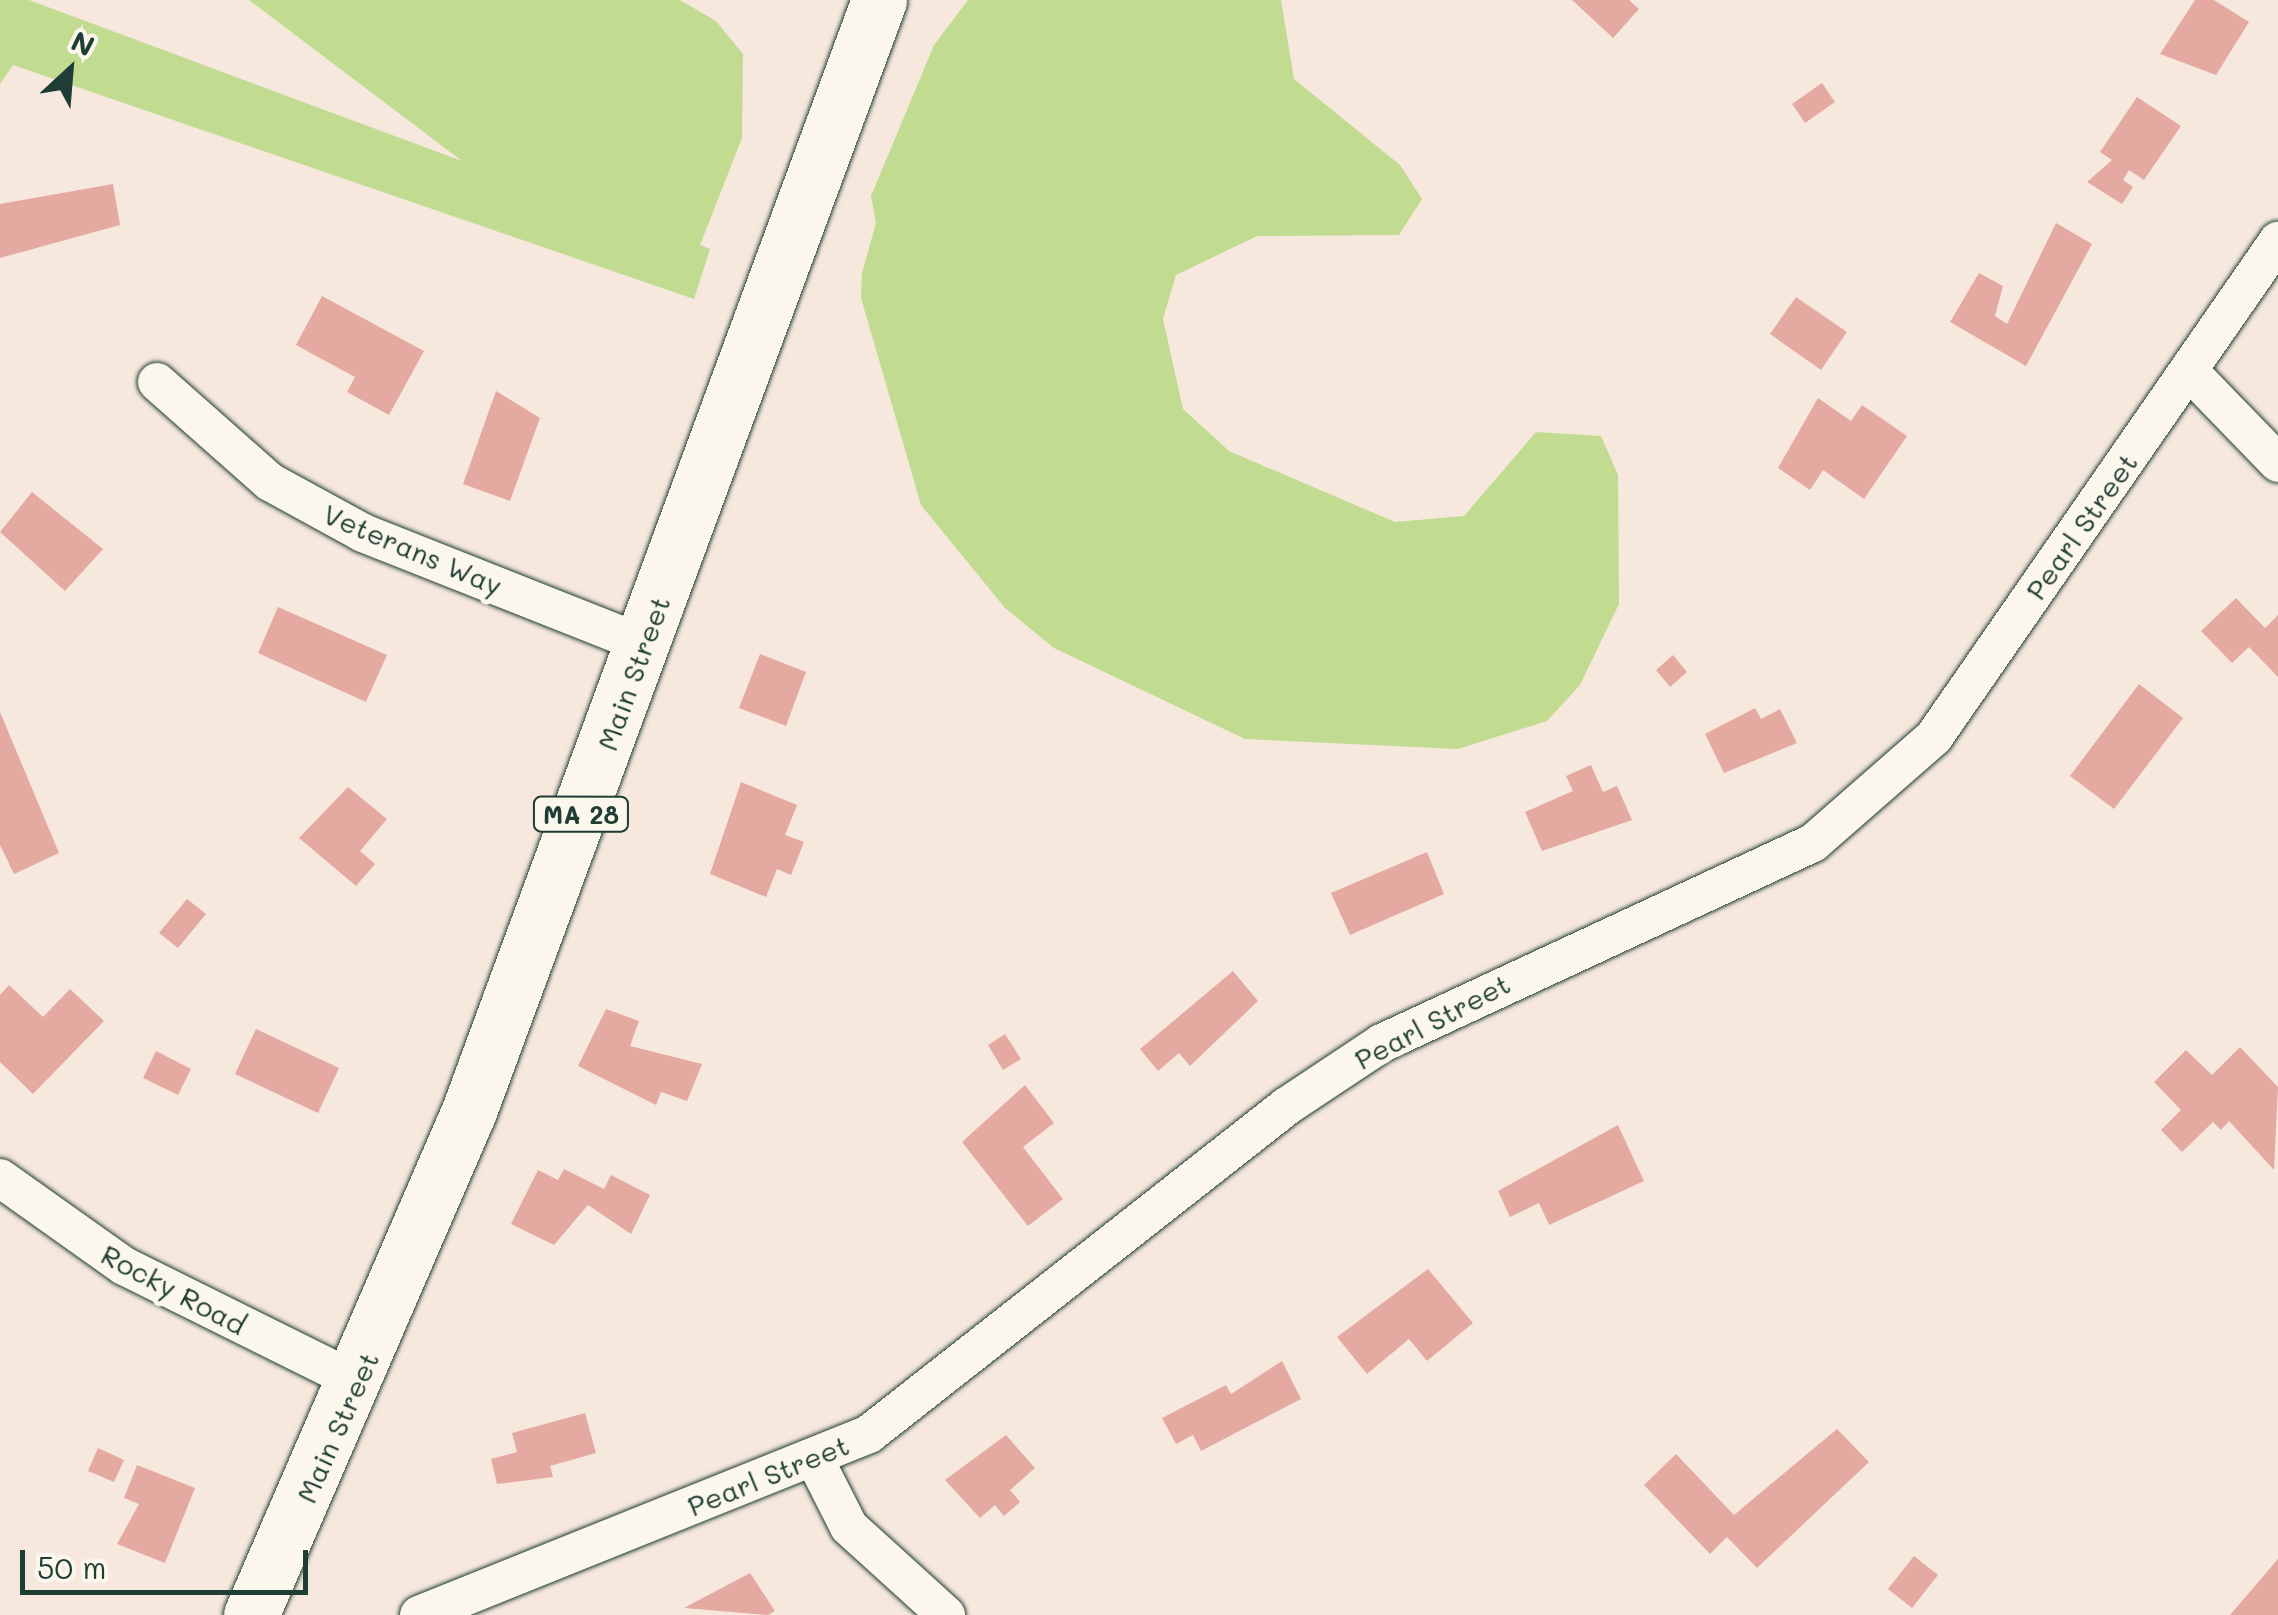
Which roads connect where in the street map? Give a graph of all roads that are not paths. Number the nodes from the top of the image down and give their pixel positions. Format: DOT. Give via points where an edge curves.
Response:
graph roads {
  1 [pos="879,0"];
  2 [pos="2278,241"];
  3 [pos="2189,371"];
  4 [pos="156,382"];
  5 [pos="2278,463"];
  6 [pos="644,644"];
  7 [pos="0,1178"];
  8 [pos="358,1382"];
  9 [pos="814,1460"];
  10 [pos="252,1615"];
  11 [pos="419,1615"];
  12 [pos="946,1615"];
  1 -- 6 [label="main road, Main Street / MA 28"];
  2 -- 3 [label="street, Pearl Street"];
  3 -- 5 [label="street"];
  3 -- 9 [label="street, Pearl Street" via="1934,736 1874,797 1778,864 1382,1043 1287,1106 913,1405"];
  4 -- 6 [label="street, Veterans Way" via="270,482 363,533"];
  6 -- 8 [label="main road, Main Street / MA 28"];
  7 -- 8 [label="street, Rocky Road" via="124,1266"];
  8 -- 10 [label="main road, Main Street / MA 28"];
  9 -- 11 [label="street, Pearl Street"];
  9 -- 12 [label="street" via="849,1527"];
}
